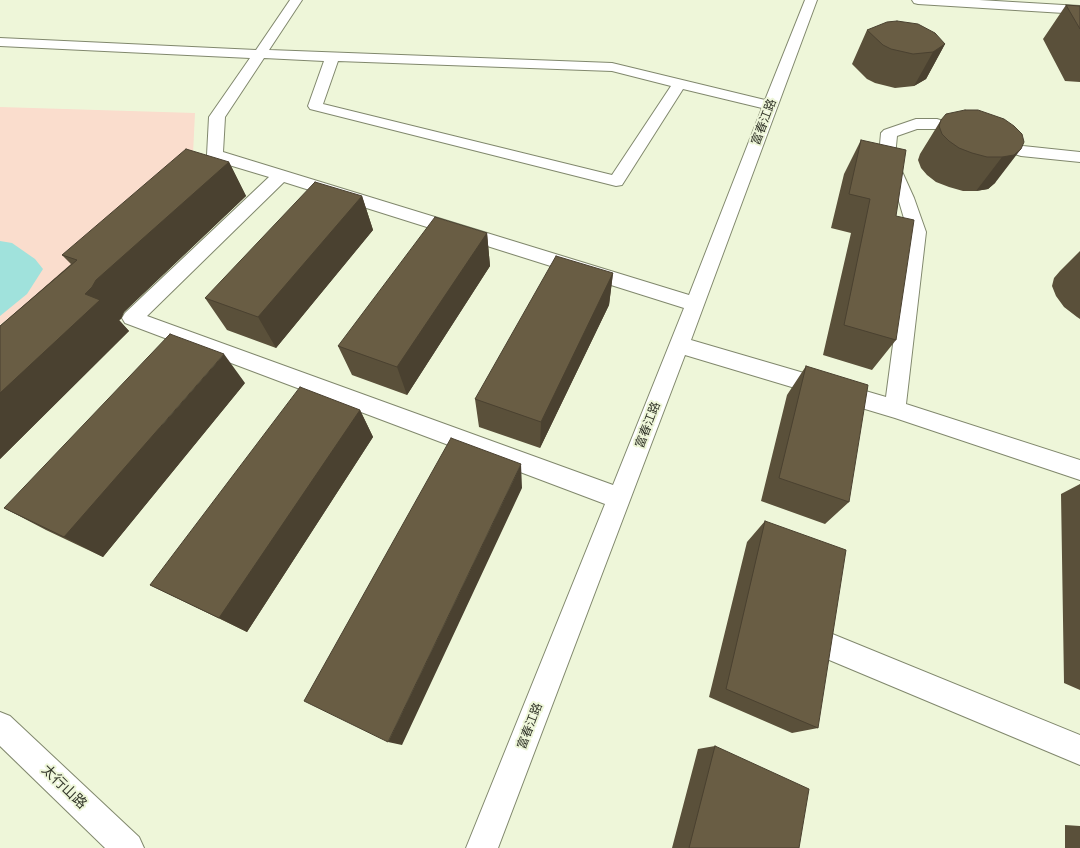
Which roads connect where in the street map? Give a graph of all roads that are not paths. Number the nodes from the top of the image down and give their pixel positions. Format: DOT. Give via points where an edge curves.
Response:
graph roads {
  1 [pos="296,0"];
  2 [pos="811,0"];
  3 [pos="918,0"];
  4 [pos="1080,10"];
  5 [pos="0,42"];
  6 [pos="260,54"];
  7 [pos="332,57"];
  8 [pos="679,84"];
  9 [pos="770,106"];
  10 [pos="1080,157"];
  11 [pos="281,175"];
  12 [pos="695,304"];
  13 [pos="679,345"];
  14 [pos="895,409"];
  15 [pos="1080,470"];
  16 [pos="619,498"];
  17 [pos="825,644"];
  18 [pos="0,726"];
  19 [pos="1080,750"];
  20 [pos="128,848"];
  21 [pos="482,848"];
  1 -- 6 [label="street"];
  2 -- 9 [label="street, 富春江路"];
  3 -- 4 [label="street"];
  5 -- 6 [label="street"];
  6 -- 7 [label="street"];
  6 -- 11 [label="street" via="217,117 215,155"];
  7 -- 8 [label="street" via="612,67"];
  7 -- 8 [label="street" via="315,106 616,181"];
  8 -- 9 [label="street"];
  9 -- 12 [label="street, 富春江路"];
  10 -- 14 [label="street" via="1021,151 937,124 916,124 889,133 887,156 906,198 916,232"];
  11 -- 12 [label="street"];
  11 -- 16 [label="street" via="132,318"];
  12 -- 13 [label="street, 富春江路"];
  13 -- 14 [label="street"];
  13 -- 16 [label="street, 富春江路"];
  14 -- 15 [label="street"];
  16 -- 21 [label="street, 富春江路"];
  17 -- 19 [label="street"];
  18 -- 20 [label="street, 太行山路"];
}
